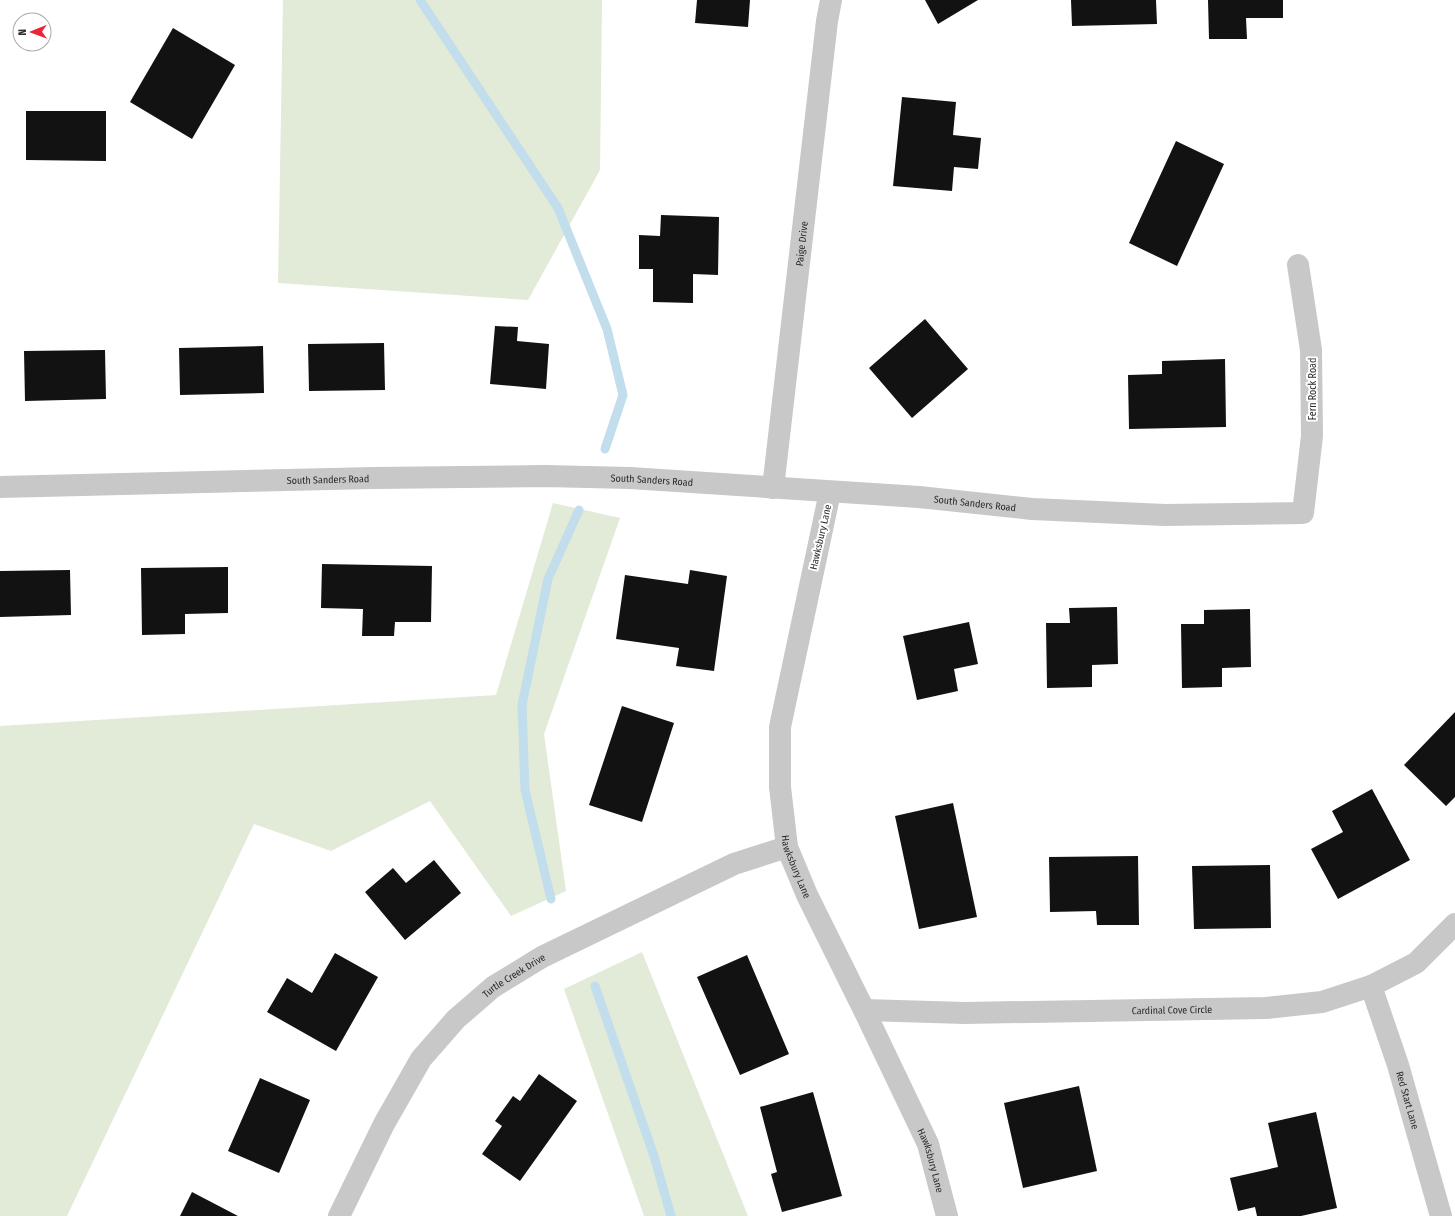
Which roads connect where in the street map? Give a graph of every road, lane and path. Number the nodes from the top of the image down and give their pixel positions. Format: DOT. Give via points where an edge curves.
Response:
graph roads {
  1 [pos="831,0"];
  2 [pos="1298,265"];
  3 [pos="0,487"];
  4 [pos="773,488"];
  5 [pos="830,492"];
  6 [pos="1303,513"];
  7 [pos="787,847"];
  8 [pos="1455,924"];
  9 [pos="1371,986"];
  10 [pos="864,1010"];
  11 [pos="339,1216"];
  12 [pos="947,1216"];
  13 [pos="1441,1216"];
  1 -- 4 [label="street, Paige Drive"];
  2 -- 6 [label="street, Fern Rock Road" via="1312,350 1312,436"];
  3 -- 4 [label="street, South Sanders Road" via="545,476 630,478"];
  4 -- 5 [label="street, South Sanders Road"];
  5 -- 6 [label="street, South Sanders Road" via="918,497 1032,509 1134,514"];
  5 -- 7 [label="street, Hawksbury Lane" via="780,727 780,787"];
  7 -- 10 [label="street, Hawksbury Lane" via="807,895"];
  7 -- 11 [label="street, Turtle Creek Drive" via="734,864 542,957 493,987 456,1019 421,1059 384,1124"];
  8 -- 9 [label="street, Cardinal Cove Circle" via="1416,963"];
  9 -- 10 [label="street, Cardinal Cove Circle" via="1322,1002 1266,1008 964,1013"];
  9 -- 13 [label="street, Red Start Lane" via="1398,1065"];
  10 -- 12 [label="street, Hawksbury Lane" via="928,1144"];
}
